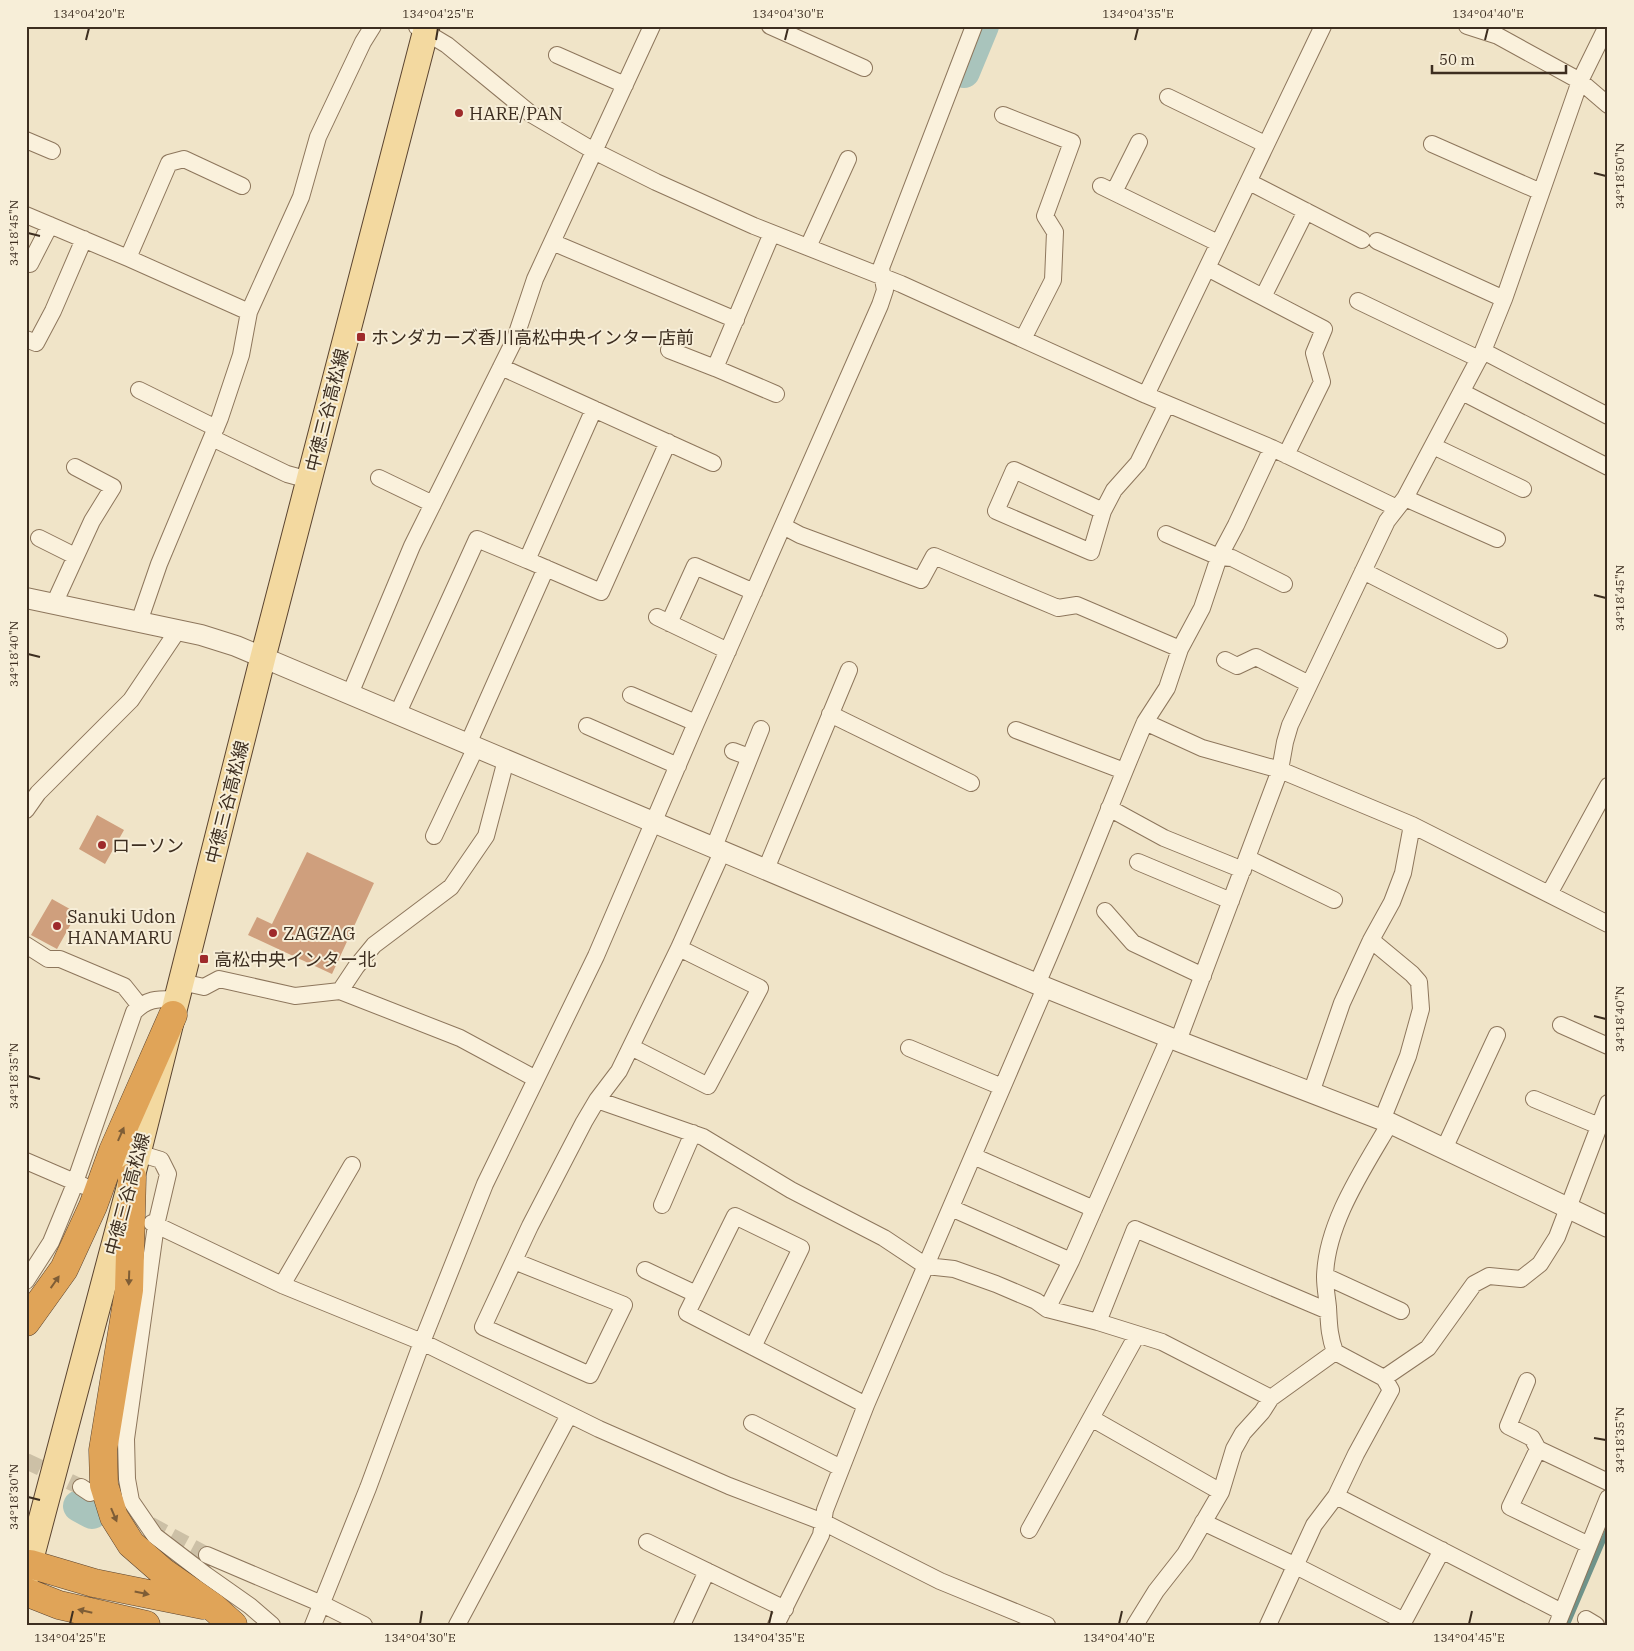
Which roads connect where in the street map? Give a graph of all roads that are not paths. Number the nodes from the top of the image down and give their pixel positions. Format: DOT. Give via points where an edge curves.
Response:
graph roads {
  1 [pos="373,26"];
  2 [pos="652,26"];
  3 [pos="770,26"];
  4 [pos="974,26"];
  5 [pos="1323,26"];
  6 [pos="1467,26"];
  7 [pos="1607,26"];
  8 [pos="423,28"];
  9 [pos="1500,31"];
  10 [pos="557,55"];
  11 [pos="864,68"];
  12 [pos="1580,82"];
  13 [pos="625,85"];
  14 [pos="1168,97"];
  15 [pos="1608,105"];
  16 [pos="1003,115"];
  17 [pos="26,140"];
  18 [pos="1139,142"];
  19 [pos="1265,144"];
  20 [pos="1432,144"];
  21 [pos="52,151"];
  22 [pos="594,151"];
  23 [pos="848,159"];
  24 [pos="242,186"];
  25 [pos="1257,186"];
  26 [pos="1541,192"];
  27 [pos="1306,211"];
  28 [pos="26,215"];
  29 [pos="50,225"];
  30 [pos="772,233"];
  31 [pos="84,239"];
  32 [pos="552,242"];
  33 [pos="1218,243"];
  34 [pos="808,247"];
  35 [pos="128,258"];
  36 [pos="30,264"];
  37 [pos="1213,271"];
  38 [pos="891,280"];
  39 [pos="1263,297"];
  40 [pos="1504,299"];
  41 [pos="1358,301"];
  42 [pos="249,312"];
  43 [pos="736,320"];
  44 [pos="26,339"];
  45 [pos="1023,339"];
  46 [pos="669,350"];
  47 [pos="1481,355"];
  48 [pos="501,367"];
  49 [pos="716,368"];
  50 [pos="139,390"];
  51 [pos="1462,392"];
  52 [pos="776,394"];
  53 [pos="1146,395"];
  54 [pos="1167,404"];
  55 [pos="594,409"];
  56 [pos="1608,416"];
  57 [pos="214,433"];
  58 [pos="668,442"];
  59 [pos="1434,446"];
  60 [pos="1279,451"];
  61 [pos="713,462"];
  62 [pos="75,467"];
  63 [pos="1608,467"];
  64 [pos="379,478"];
  65 [pos="310,480"];
  66 [pos="1523,489"];
  67 [pos="1401,503"];
  68 [pos="433,504"];
  69 [pos="1103,511"];
  70 [pos="783,526"];
  71 [pos="1166,534"];
  72 [pos="39,538"];
  73 [pos="1497,539"];
  74 [pos="75,556"];
  75 [pos="1219,557"];
  76 [pos="528,560"];
  77 [pos="546,568"];
  78 [pos="1363,571"];
  79 [pos="1284,584"];
  80 [pos="754,592"];
  81 [pos="26,598"];
  82 [pos="54,604"];
  83 [pos="140,622"];
  84 [pos="178,630"];
  85 [pos="1499,640"];
  86 [pos="1180,649"];
  87 [pos="728,651"];
  88 [pos="263,657"];
  89 [pos="1225,660"];
  90 [pos="849,670"];
  91 [pos="1309,684"];
  92 [pos="350,694"];
  93 [pos="631,696"];
  94 [pos="830,714"];
  95 [pos="397,715"];
  96 [pos="1145,722"];
  97 [pos="696,723"];
  98 [pos="587,726"];
  99 [pos="761,729"];
  100 [pos="1016,730"];
  101 [pos="472,746"];
  102 [pos="733,751"];
  103 [pos="749,757"];
  104 [pos="506,760"];
  105 [pos="678,766"];
  106 [pos="1280,770"];
  107 [pos="1124,771"];
  108 [pos="971,783"];
  109 [pos="1608,786"];
  110 [pos="1109,808"];
  111 [pos="26,810"];
  112 [pos="659,823"];
  113 [pos="1412,825"];
  114 [pos="434,836"];
  115 [pos="718,849"];
  116 [pos="1138,862"];
  117 [pos="1245,864"];
  118 [pos="766,869"];
  119 [pos="1549,894"];
  120 [pos="1334,900"];
  121 [pos="1231,901"];
  122 [pos="1106,911"];
  123 [pos="1608,924"];
  124 [pos="1371,940"];
  125 [pos="26,945"];
  126 [pos="679,948"];
  127 [pos="1203,976"];
  128 [pos="1041,986"];
  129 [pos="340,991"];
  130 [pos="177,999"];
  131 [pos="140,1006"];
  132 [pos="1562,1025"];
  133 [pos="1497,1035"];
  134 [pos="1174,1040"];
  135 [pos="1608,1046"];
  136 [pos="631,1047"];
  137 [pos="909,1048"];
  138 [pos="536,1079"];
  139 [pos="1002,1088"];
  140 [pos="1311,1093"];
  141 [pos="597,1100"];
  142 [pos="1534,1100"];
  143 [pos="1608,1103"];
  144 [pos="1386,1122"];
  145 [pos="1599,1126"];
  146 [pos="693,1133"];
  147 [pos="1444,1149"];
  148 [pos="973,1156"];
  149 [pos="26,1160"];
  150 [pos="135,1165"];
  151 [pos="352,1166"];
  152 [pos="80,1183"];
  153 [pos="662,1205"];
  154 [pos="951,1208"];
  155 [pos="1569,1208"];
  156 [pos="1094,1209"];
  157 [pos="154,1224"];
  158 [pos="1608,1226"];
  159 [pos="514,1261"];
  160 [pos="1071,1261"];
  161 [pos="926,1266"];
  162 [pos="645,1270"];
  163 [pos="1325,1276"];
  164 [pos="26,1280"];
  165 [pos="282,1285"];
  166 [pos="696,1294"];
  167 [pos="1047,1309"];
  168 [pos="1328,1311"];
  169 [pos="1401,1311"];
  170 [pos="26,1322"];
  171 [pos="1098,1322"];
  172 [pos="1138,1335"];
  173 [pos="422,1342"];
  174 [pos="752,1347"];
  175 [pos="1335,1352"];
  176 [pos="1384,1378"];
  177 [pos="1528,1381"];
  178 [pos="1271,1398"];
  179 [pos="866,1405"];
  180 [pos="569,1415"];
  181 [pos="1091,1418"];
  182 [pos="752,1423"];
  183 [pos="1538,1449"];
  184 [pos="841,1468"];
  185 [pos="1608,1482"];
  186 [pos="1221,1492"];
  187 [pos="1336,1496"];
  188 [pos="1608,1498"];
  189 [pos="823,1522"];
  190 [pos="1203,1522"];
  191 [pos="1029,1530"];
  192 [pos="647,1542"];
  193 [pos="1589,1545"];
  194 [pos="1442,1550"];
  195 [pos="207,1555"];
  196 [pos="1294,1564"];
  197 [pos="28,1571"];
  198 [pos="707,1571"];
  199 [pos="26,1592"];
  200 [pos="322,1604"];
  201 [pos="223,1616"];
  202 [pos="1560,1618"];
  203 [pos="782,1620"];
  204 [pos="146,1625"];
  205 [pos="272,1625"];
  206 [pos="313,1625"];
  207 [pos="364,1625"];
  208 [pos="457,1625"];
  209 [pos="682,1625"];
  210 [pos="1047,1625"];
  211 [pos="1135,1625"];
  212 [pos="1268,1625"];
  1 -- 42 [label="street" via="318,137 301,197"];
  2 -- 13 [label="street"];
  3 -- 11 [label="street"];
  4 -- 38 [label="street" via="881,268"];
  5 -- 19 [label="street"];
  6 -- 9 [label="street"];
  7 -- 12 [label="street"];
  8 -- 22 [label="street" via="531,114"];
  8 -- 65 [label="main road, 中徳三谷高松線"];
  9 -- 12 [label="street"];
  10 -- 13 [label="street"];
  12 -- 15 [label="street"];
  12 -- 26 [label="street"];
  13 -- 22 [label="street"];
  14 -- 19 [label="street"];
  16 -- 45 [label="street" via="1072,142 1046,216 1055,232 1053,280"];
  17 -- 21 [label="street"];
  18 -- 33 [label="street" via="1108,189"];
  19 -- 33 [label="street"];
  20 -- 26 [label="street"];
  22 -- 30 [label="street"];
  22 -- 32 [label="street"];
  23 -- 34 [label="street"];
  24 -- 35 [label="street" via="184,159 169,163"];
  25 -- 27 [label="street"];
  26 -- 40 [label="street"];
  27 -- 39 [label="street"];
  27 -- 40 [label="street"];
  28 -- 29 [label="street"];
  29 -- 31 [label="street"];
  29 -- 36 [label="street"];
  30 -- 34 [label="street"];
  30 -- 43 [label="street"];
  31 -- 35 [label="street"];
  31 -- 44 [label="street" via="36,343"];
  32 -- 43 [label="street"];
  32 -- 48 [label="street"];
  33 -- 53 [label="street"];
  34 -- 38 [label="street"];
  35 -- 42 [label="street"];
  37 -- 39 [label="street"];
  38 -- 45 [label="street"];
  38 -- 70 [label="street"];
  39 -- 60 [label="street" via="1324,329 1314,353 1322,382"];
  40 -- 47 [label="street"];
  41 -- 47 [label="street"];
  42 -- 57 [label="street" via="241,355"];
  43 -- 49 [label="street"];
  45 -- 53 [label="street"];
  46 -- 49 [label="street"];
  47 -- 51 [label="street"];
  47 -- 56 [label="street"];
  48 -- 55 [label="street"];
  48 -- 68 [label="street"];
  49 -- 52 [label="street"];
  50 -- 57 [label="street"];
  51 -- 59 [label="street"];
  51 -- 63 [label="street"];
  53 -- 54 [label="street"];
  54 -- 60 [label="street"];
  54 -- 69 [label="street" via="1138,463 1114,490"];
  55 -- 58 [label="street"];
  55 -- 76 [label="street"];
  57 -- 65 [label="street" via="287,474"];
  57 -- 83 [label="street" via="159,564"];
  58 -- 61 [label="street"];
  58 -- 77 [label="street" via="601,592"];
  59 -- 66 [label="street"];
  59 -- 67 [label="street"];
  60 -- 67 [label="street"];
  60 -- 75 [label="street"];
  62 -- 74 [label="street" via="113,487"];
  64 -- 68 [label="street"];
  65 -- 88 [label="main road, 中徳三谷高松線"];
  67 -- 73 [label="street"];
  67 -- 78 [label="street" via="1387,521"];
  68 -- 92 [label="street"];
  69 -- 69 [label="street" via="1091,552 996,511 1014,470"];
  70 -- 80 [label="street"];
  70 -- 86 [label="street" via="921,580 934,556 1058,608 1077,605"];
  71 -- 75 [label="street"];
  72 -- 74 [label="street"];
  74 -- 82 [label="street"];
  75 -- 79 [label="street" via="1232,558"];
  75 -- 86 [label="street" via="1202,608"];
  76 -- 77 [label="street"];
  76 -- 95 [label="street" via="477,539"];
  77 -- 101 [label="street"];
  78 -- 85 [label="street"];
  78 -- 91 [label="street"];
  80 -- 87 [label="street"];
  80 -- 87 [label="street" via="695,566 663,620"];
  81 -- 82 [label="street"];
  82 -- 83 [label="street"];
  83 -- 84 [label="street"];
  84 -- 88 [label="street" via="201,634"];
  84 -- 111 [label="street" via="131,700 38,793"];
  86 -- 96 [label="street" via="1168,688"];
  87 -- 97 [label="street"];
  88 -- 92 [label="street"];
  88 -- 130 [label="main road, 中徳三谷高松線"];
  89 -- 91 [label="street" via="1237,666 1256,657"];
  90 -- 94 [label="street"];
  91 -- 106 [label="street" via="1284,742"];
  92 -- 95 [label="street"];
  93 -- 97 [label="street"];
  94 -- 108 [label="street"];
  94 -- 118 [label="street"];
  95 -- 101 [label="street"];
  96 -- 106 [label="street" via="1202,748"];
  96 -- 107 [label="street"];
  97 -- 105 [label="street"];
  98 -- 105 [label="street"];
  99 -- 103 [label="street"];
  100 -- 107 [label="street"];
  101 -- 104 [label="street"];
  101 -- 114 [label="street"];
  102 -- 103 [label="street"];
  103 -- 115 [label="street"];
  104 -- 112 [label="street"];
  104 -- 129 [label="street" via="486,836 451,887 374,945"];
  105 -- 112 [label="street"];
  106 -- 113 [label="street"];
  106 -- 117 [label="street"];
  107 -- 110 [label="street"];
  109 -- 119 [label="street"];
  110 -- 117 [label="street" via="1164,838"];
  110 -- 128 [label="street"];
  112 -- 115 [label="street"];
  112 -- 138 [label="street"];
  113 -- 119 [label="street"];
  113 -- 124 [label="street" via="1403,873 1392,902"];
  115 -- 118 [label="street"];
  115 -- 126 [label="street"];
  116 -- 121 [label="street"];
  117 -- 120 [label="street"];
  117 -- 121 [label="street"];
  118 -- 128 [label="street"];
  119 -- 123 [label="street"];
  121 -- 127 [label="street"];
  122 -- 127 [label="street" via="1133,943"];
  124 -- 140 [label="street" via="1342,1002"];
  124 -- 144 [label="street" via="1419,982 1421,1009"];
  125 -- 131 [label="street" via="48,959 60,959 124,986"];
  126 -- 136 [label="street"];
  126 -- 136 [label="street" via="760,988 708,1086"];
  127 -- 134 [label="street"];
  128 -- 134 [label="street"];
  128 -- 139 [label="street"];
  129 -- 130 [label="street" via="294,996 219,979"];
  129 -- 138 [label="street" via="460,1038"];
  130 -- 131 [label="street" via="152,1000"];
  130 -- 150 [label="main road, 中徳三谷高松線"];
  170 -- 130 [label="highway, one-way" via="64,1269"];
  131 -- 152 [label="street" via="128,1028"];
  132 -- 135 [label="street"];
  133 -- 147 [label="street"];
  134 -- 140 [label="street"];
  134 -- 156 [label="street"];
  136 -- 141 [label="street" via="619,1071"];
  137 -- 139 [label="street"];
  138 -- 173 [label="street" via="485,1184"];
  139 -- 148 [label="street"];
  140 -- 144 [label="street"];
  141 -- 146 [label="street"];
  141 -- 159 [label="street"];
  142 -- 145 [label="street"];
  143 -- 145 [label="street"];
  144 -- 147 [label="street"];
  144 -- 163 [label="street" via="1338,1219"];
  145 -- 155 [label="street"];
  146 -- 153 [label="street"];
  146 -- 161 [label="street" via="884,1238"];
  147 -- 155 [label="street"];
  148 -- 154 [label="street"];
  148 -- 156 [label="street"];
  149 -- 152 [label="street"];
  150 -- 157 [label="street" via="161,1160 168,1174"];
  150 -- 197 [label="main road, 中徳三谷高松線"];
  150 -- 201 [label="highway, one-way" via="129,1290 103,1450 104,1485 114,1517 131,1544"];
  151 -- 165 [label="street"];
  152 -- 164 [label="street" via="51,1242"];
  154 -- 160 [label="street"];
  154 -- 161 [label="street"];
  155 -- 158 [label="street"];
  155 -- 176 [label="street" via="1557,1237 1540,1264 1521,1279 1489,1276 1474,1284 1428,1348"];
  156 -- 160 [label="street"];
  157 -- 165 [label="street"];
  157 -- 205 [label="street" via="126,1439 127,1479 132,1501 155,1536"];
  159 -- 159 [label="street" via="483,1327 590,1375 624,1305"];
  160 -- 167 [label="street"];
  161 -- 167 [label="street" via="954,1269 1036,1301"];
  161 -- 179 [label="street"];
  162 -- 166 [label="street"];
  163 -- 168 [label="street"];
  163 -- 169 [label="street"];
  165 -- 173 [label="street"];
  166 -- 174 [label="street" via="687,1313"];
  166 -- 174 [label="street" via="734,1216 801,1248"];
  167 -- 171 [label="street"];
  168 -- 171 [label="street" via="1135,1229"];
  168 -- 175 [label="street" via="1329,1335"];
  171 -- 172 [label="street"];
  172 -- 178 [label="street" via="1162,1342"];
  172 -- 181 [label="street"];
  173 -- 180 [label="street"];
  173 -- 200 [label="street"];
  174 -- 179 [label="street"];
  175 -- 176 [label="street"];
  175 -- 178 [label="street"];
  176 -- 187 [label="street" via="1391,1390"];
  177 -- 183 [label="street" via="1508,1426 1532,1438"];
  178 -- 186 [label="street" via="1234,1449"];
  179 -- 184 [label="street"];
  180 -- 189 [label="street" via="729,1486"];
  180 -- 208 [label="street"];
  181 -- 186 [label="street"];
  181 -- 191 [label="street"];
  182 -- 184 [label="street"];
  183 -- 185 [label="street"];
  183 -- 193 [label="street" via="1510,1507"];
  184 -- 189 [label="street"];
  186 -- 190 [label="street"];
  187 -- 194 [label="street"];
  187 -- 196 [label="street" via="1314,1524"];
  188 -- 193 [label="street"];
  189 -- 203 [label="street" via="821,1535"];
  189 -- 210 [label="street" via="940,1581"];
  190 -- 196 [label="street"];
  190 -- 211 [label="street" via="1185,1554"];
  192 -- 198 [label="street"];
  193 -- 202 [label="street"];
  194 -- 196 [label="street" via="1404,1621"];
  194 -- 202 [label="street"];
  195 -- 200 [label="street"];
  196 -- 212 [label="street"];
  197 -- 201 [label="highway, one-way" via="94,1583"];
  198 -- 203 [label="street"];
  198 -- 209 [label="street"];
  204 -- 199 [label="highway, one-way" via="59,1605"];
  200 -- 206 [label="street"];
  200 -- 207 [label="street"];
}
